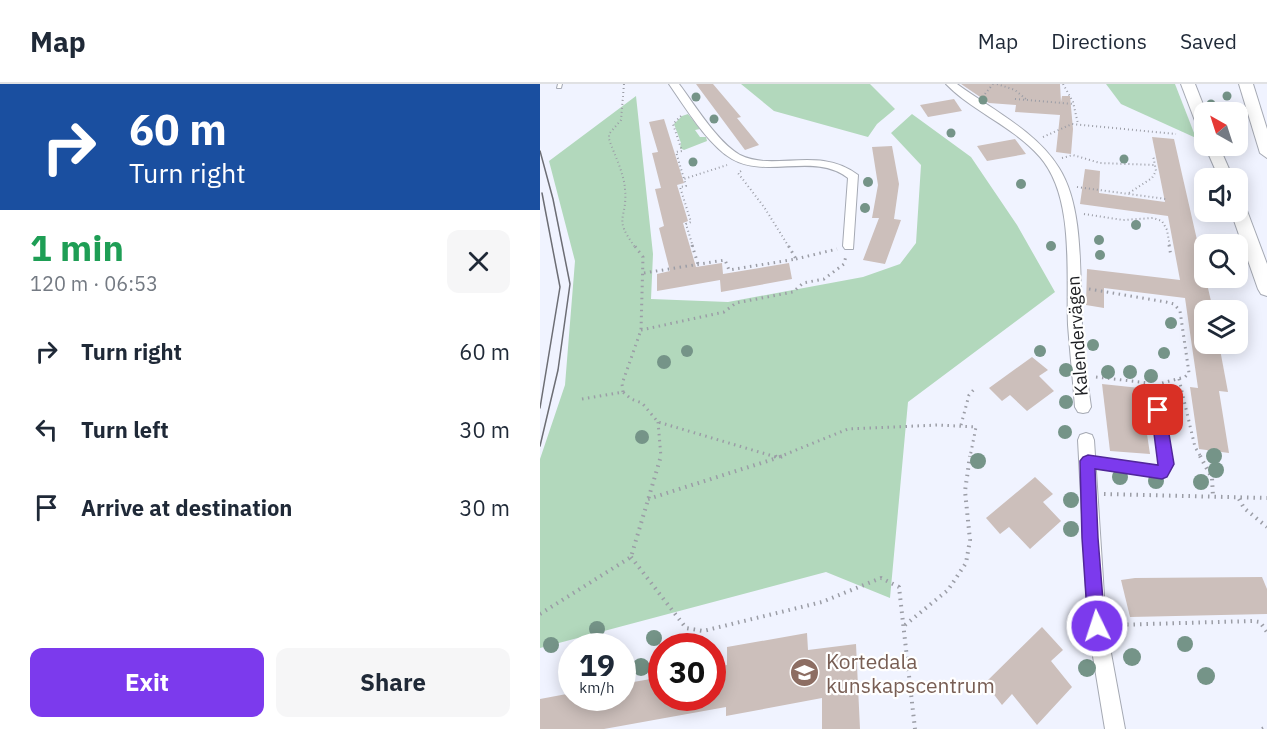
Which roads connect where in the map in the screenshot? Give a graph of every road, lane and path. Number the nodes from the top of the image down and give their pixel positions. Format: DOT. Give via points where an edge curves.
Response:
graph roads {
  1 [pos="624,84"];
  2 [pos="674,84"];
  3 [pos="951,84"];
  4 [pos="995,84"];
  5 [pos="1064,84"];
  6 [pos="1188,84"];
  7 [pos="1246,84"];
  8 [pos="982,97"];
  9 [pos="1015,99"];
  10 [pos="1027,100"];
  11 [pos="1195,102"];
  12 [pos="1074,104"];
  13 [pos="691,106"];
  14 [pos="1078,124"];
  15 [pos="1176,134"];
  16 [pos="1040,139"];
  17 [pos="1267,153"];
  18 [pos="1153,155"];
  19 [pos="1048,161"];
  20 [pos="755,163"];
  21 [pos="729,165"];
  22 [pos="1155,165"];
  23 [pos="684,179"];
  24 [pos="1063,186"];
  25 [pos="1127,194"];
  26 [pos="1166,199"];
  27 [pos="1067,212"];
  28 [pos="1118,219"];
  29 [pos="1243,222"];
  30 [pos="1120,224"];
  31 [pos="849,246"];
  32 [pos="1171,256"];
  33 [pos="796,259"];
  34 [pos="698,264"];
  35 [pos="643,273"];
  36 [pos="1073,287"];
  37 [pos="1267,289"];
  38 [pos="641,330"];
  39 [pos="1080,375"];
  40 [pos="1179,379"];
  41 [pos="976,387"];
  42 [pos="623,392"];
  43 [pos="1155,392"];
  44 [pos="582,399"];
  45 [pos="1083,407"];
  46 [pos="658,422"];
  47 [pos="961,425"];
  48 [pos="1086,440"];
  49 [pos="777,458"];
  50 [pos="1088,461"];
  51 [pos="1090,494"];
  52 [pos="1213,498"];
  53 [pos="1238,498"];
  54 [pos="1267,498"];
  55 [pos="648,499"];
  56 [pos="1267,527"];
  57 [pos="631,558"];
  58 [pos="540,614"];
  59 [pos="905,625"];
  60 [pos="1097,626"];
  61 [pos="1267,632"];
  62 [pos="1267,727"];
  63 [pos="915,729"];
  64 [pos="1115,729"];
  65 [pos="1262,729"];
  1 -- 35 [label="path" via="621,120 609,139 626,189 621,222 644,257"];
  2 -- 13 [label="street"];
  3 -- 19 [label="street, Kalendervägen" via="1029,139"];
  4 -- 8 [label="path"];
  4 -- 10 [label="path" via="1020,93"];
  5 -- 12 [label="path"];
  6 -- 11 [label="main road"];
  7 -- 17 [label="main road"];
  9 -- 10 [label="path"];
  10 -- 12 [label="path"];
  12 -- 14 [label="path"];
  13 -- 20 [label="street" via="725,148 736,157"];
  13 -- 23 [label="path" via="673,124 682,151 676,152"];
  14 -- 15 [label="path"];
  14 -- 16 [label="path"];
  18 -- 22 [label="path"];
  19 -- 22 [label="path" via="1073,155 1100,163"];
  19 -- 24 [label="street, Kalendervägen"];
  20 -- 31 [label="street" via="847,168 854,177"];
  20 -- 33 [label="path" via="738,172"];
  21 -- 23 [label="path"];
  22 -- 25 [label="path" via="1152,178"];
  23 -- 34 [label="path" via="686,186 680,187 691,222 686,224"];
  24 -- 25 [label="path"];
  24 -- 27 [label="street, Kalendervägen"];
  25 -- 26 [label="path"];
  27 -- 28 [label="path"];
  27 -- 36 [label="street, Kalendervägen"];
  28 -- 30 [label="path"];
  28 -- 32 [label="path" via="1161,221 1167,230"];
  29 -- 37 [label="main road"];
  31 -- 33 [label="path"];
  31 -- 38 [label="path" via="844,264 824,279 803,283 793,292 736,303 724,312"];
  33 -- 34 [label="path" via="729,270 724,260"];
  34 -- 35 [label="path"];
  35 -- 38 [label="path"];
  36 -- 39 [label="street, Kalendervägen"];
  36 -- 40 [label="path" via="1174,304 1180,311 1189,373"];
  38 -- 42 [label="path" via="622,384"];
  39 -- 40 [label="path" via="1138,383"];
  39 -- 45 [label="street, Kalendervägen"];
  40 -- 52 [label="path" via="1195,447 1212,478"];
  41 -- 47 [label="path" via="969,395"];
  42 -- 44 [label="path"];
  42 -- 46 [label="path" via="642,403"];
  43 -- 50 [label="lane" via="1165,470"];
  46 -- 49 [label="path"];
  46 -- 55 [label="path" via="661,456"];
  47 -- 49 [label="path" via="848,429"];
  47 -- 59 [label="path" via="976,428 965,477 971,542 967,563 954,582"];
  48 -- 50 [label="street"];
  49 -- 55 [label="path"];
  50 -- 51 [label="street"];
  51 -- 52 [label="path"];
  51 -- 60 [label="street"];
  52 -- 53 [label="path"];
  53 -- 54 [label="path"];
  53 -- 56 [label="path"];
  55 -- 57 [label="path"];
  57 -- 58 [label="path"];
  57 -- 59 [label="path" via="686,628 703,631 822,602 881,578 899,587"];
  59 -- 63 [label="path"];
  60 -- 61 [label="path" via="1252,621 1260,622"];
  60 -- 64 [label="street"];
  62 -- 65 [label="path"];
}
